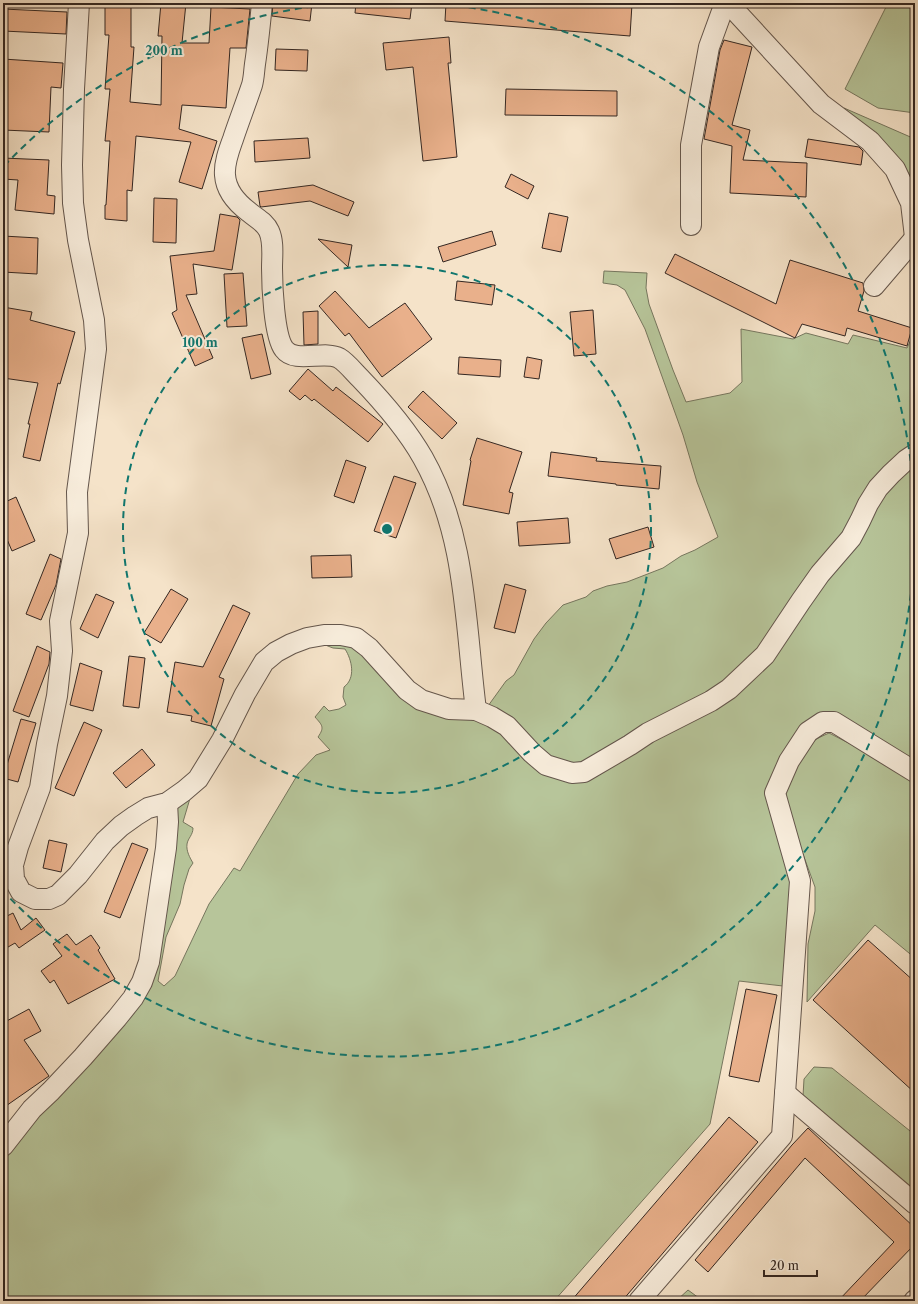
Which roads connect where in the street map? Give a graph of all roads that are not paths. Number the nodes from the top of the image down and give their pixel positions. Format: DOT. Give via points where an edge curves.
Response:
graph roads {
  1 [pos="80,3"];
  2 [pos="262,3"];
  3 [pos="726,3"];
  4 [pos="691,225"];
  5 [pos="915,237"];
  6 [pos="874,286"];
  7 [pos="915,454"];
  8 [pos="476,710"];
  9 [pos="915,772"];
  10 [pos="167,803"];
  11 [pos="785,1093"];
  12 [pos="3,1146"];
  13 [pos="915,1204"];
  14 [pos="639,1301"];
  1 -- 10 [label="street" via="74,89 73,203 94,320 96,349 77,492 78,533 60,621 62,651 57,696 46,744 40,788 13,865 14,879 21,892 35,899 49,899 58,895 121,826 148,808"];
  2 -- 8 [label="street" via="252,83 227,157 225,174 228,188 237,201 264,222 269,231 272,243 276,320 284,349 290,354 302,356 327,355 339,358 395,417 432,475 446,508 461,567"];
  3 -- 4 [label="street" via="709,47 691,145"];
  3 -- 5 [label="street" via="821,104 870,141 896,169 911,203"];
  5 -- 6 [label="street"];
  7 -- 8 [label="street" via="878,488 851,538 820,574 765,655 711,701 648,733 584,772 572,773 546,765 507,726"];
  8 -- 10 [label="street" via="449,709 421,700 407,690 369,648 356,638 341,635 307,638 276,652 264,662 198,779"];
  9 -- 11 [label="street" via="834,722 823,722 808,732 804,738 789,762 776,793 800,881"];
  10 -- 12 [label="street" via="166,848 149,962 142,982 117,1018 32,1109"];
  11 -- 13 [label="street"];
  11 -- 14 [label="street" via="782,1136"];
}
